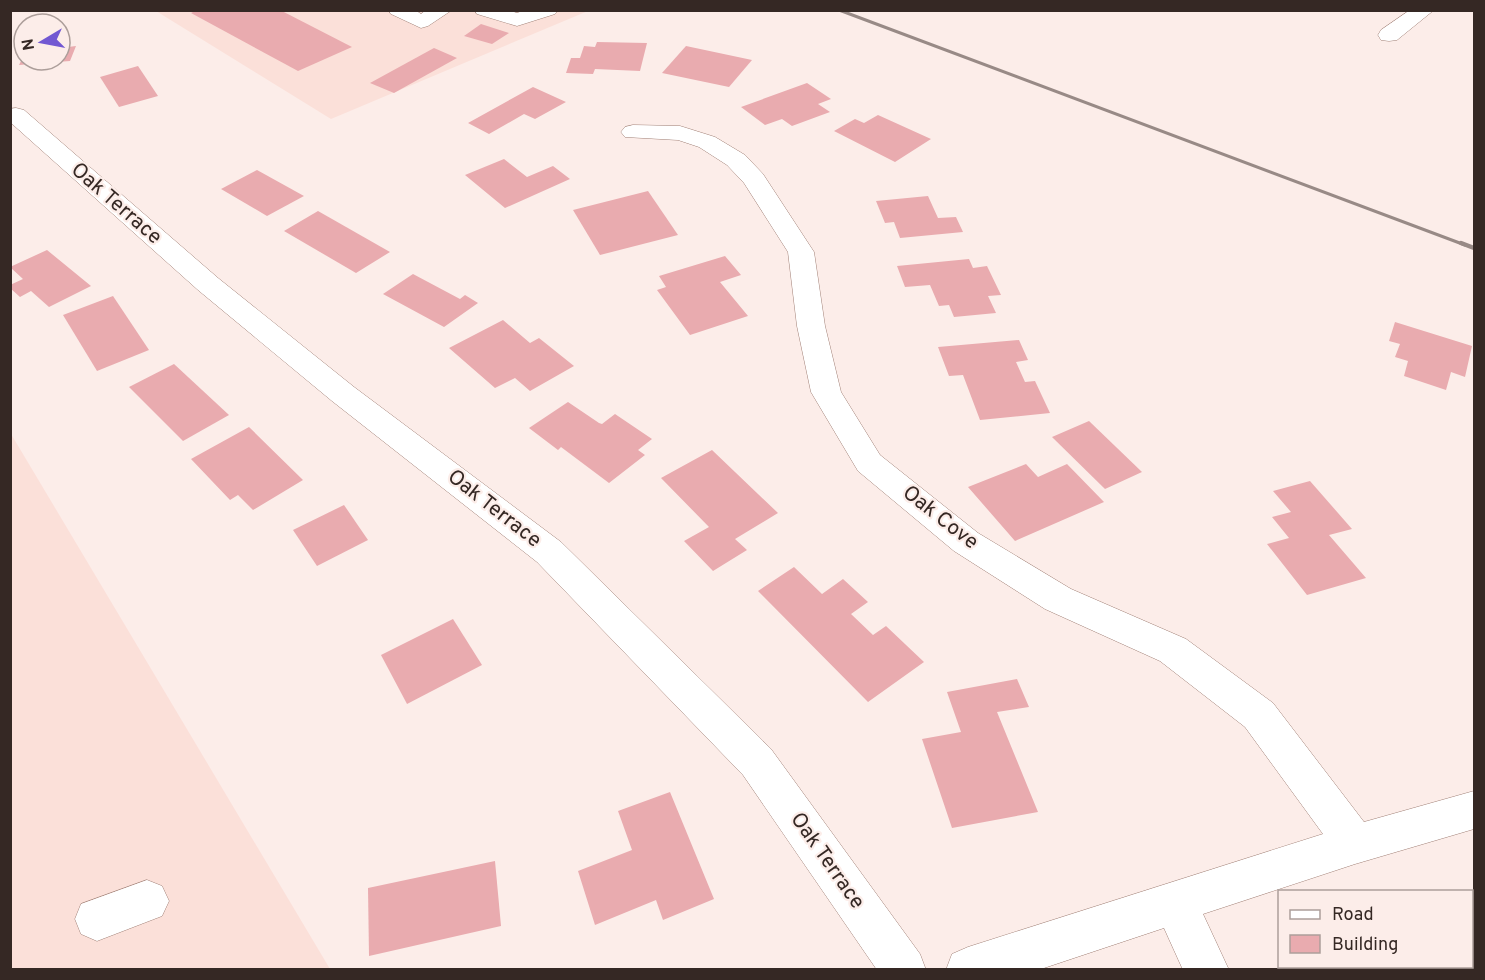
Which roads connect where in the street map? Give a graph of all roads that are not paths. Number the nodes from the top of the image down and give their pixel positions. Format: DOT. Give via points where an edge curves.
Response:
graph roads {
  1 [pos="398,10"];
  2 [pos="442,10"];
  3 [pos="484,10"];
  4 [pos="548,10"];
  5 [pos="1424,10"];
  6 [pos="1389,35"];
  7 [pos="16,115"];
  8 [pos="633,132"];
  9 [pos="1474,810"];
  10 [pos="1355,844"];
  11 [pos="147,901"];
  12 [pos="1174,902"];
  13 [pos="97,918"];
  14 [pos="904,969"];
  15 [pos="968,969"];
  16 [pos="1207,969"];
  1 -- 2 [label="street" via="421,22"];
  3 -- 4 [label="street" via="517,20"];
  5 -- 6 [label="street"];
  7 -- 14 [label="street, Oak Terrace" via="208,284 549,552 757,762"];
  8 -- 10 [label="street, Oak Cove" via="680,133 706,142 736,160 754,179 801,252 811,326 826,392 870,463 966,542 1058,599 1173,650 1258,715"];
  9 -- 10 [label="street"];
  10 -- 12 [label="street"];
  11 -- 13 [label="street"];
  12 -- 15 [label="street"];
  12 -- 16 [label="street"];
}
